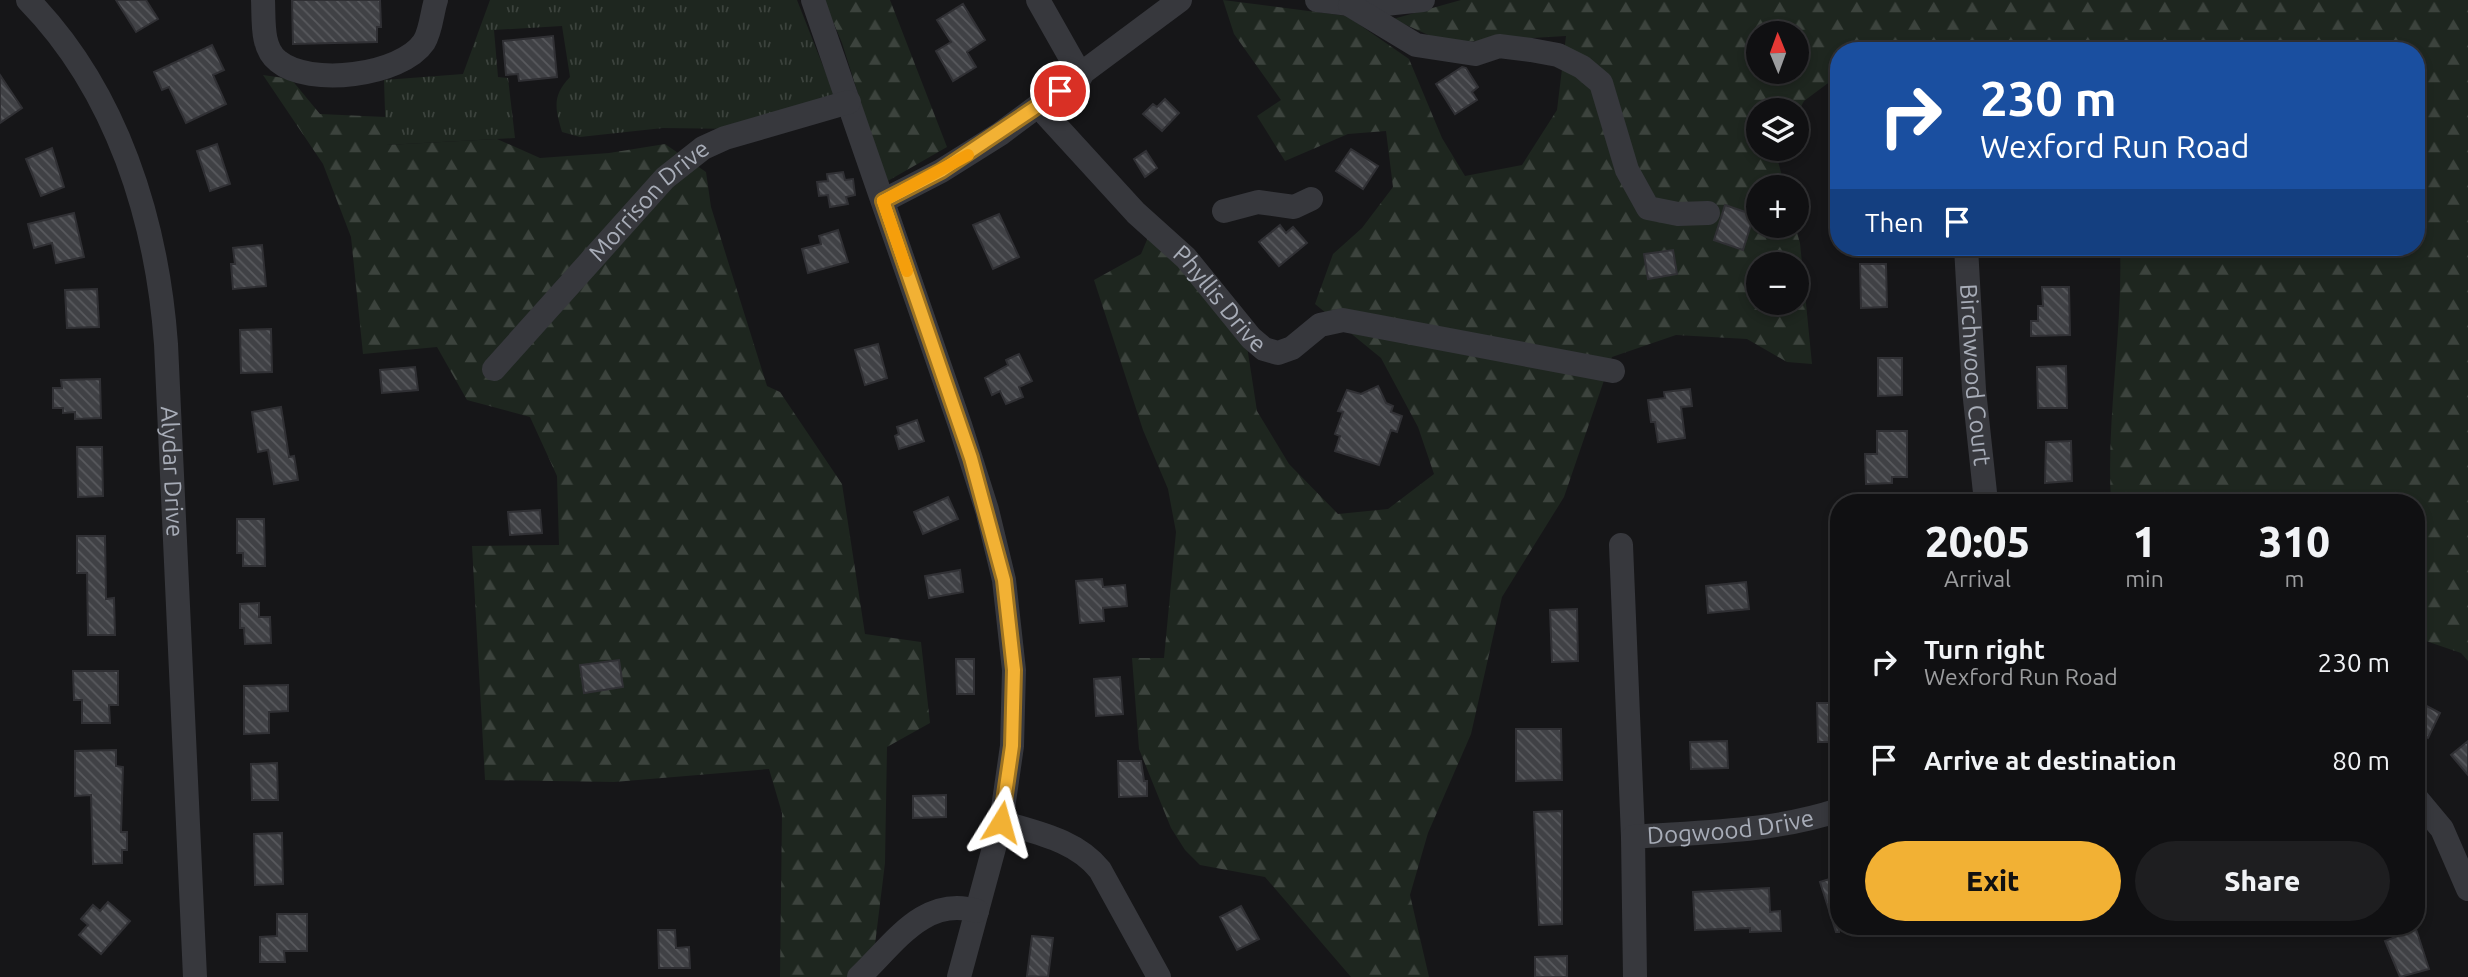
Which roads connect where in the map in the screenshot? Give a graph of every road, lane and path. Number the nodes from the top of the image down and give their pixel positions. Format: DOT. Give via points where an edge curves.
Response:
graph roads {
  1 [pos="28,0"];
  2 [pos="263,0"];
  3 [pos="436,0"];
  4 [pos="813,0"];
  5 [pos="1038,0"];
  6 [pos="1180,0"];
  7 [pos="1317,0"];
  8 [pos="1423,0"];
  9 [pos="1350,5"];
  10 [pos="1081,76"];
  11 [pos="849,102"];
  12 [pos="1039,107"];
  13 [pos="1311,200"];
  14 [pos="883,201"];
  15 [pos="1224,211"];
  16 [pos="1708,213"];
  17 [pos="1967,256"];
  18 [pos="494,369"];
  19 [pos="1613,371"];
  20 [pos="1985,494"];
  21 [pos="1621,545"];
  22 [pos="2425,809"];
  23 [pos="1830,813"];
  24 [pos="1001,822"];
  25 [pos="1633,837"];
  26 [pos="2468,890"];
  27 [pos="976,911"];
  28 [pos="195,977"];
  29 [pos="859,977"];
  30 [pos="959,977"];
  31 [pos="1159,977"];
  32 [pos="1635,977"];
  1 -- 28 [label="street, Alydar Drive" via="59,34 110,120 140,197 161,281"];
  2 -- 3 [label="street" via="266,44 276,61 315,76 346,75 409,56 425,41"];
  4 -- 11 [label="street"];
  5 -- 10 [label="street"];
  6 -- 10 [label="street"];
  7 -- 9 [label="street"];
  8 -- 9 [label="street"];
  9 -- 16 [label="street" via="1416,46 1475,54 1499,47 1531,50 1558,55 1582,67 1601,83 1627,170 1648,208"];
  10 -- 12 [label="street"];
  11 -- 14 [label="street"];
  11 -- 18 [label="street, Morrison Drive" via="703,148 665,178"];
  12 -- 14 [label="street" via="941,171"];
  12 -- 19 [label="street, Phyllis Drive" via="1136,213 1186,258 1264,349 1278,353 1292,348 1320,325 1343,320"];
  13 -- 15 [label="street" via="1294,207 1258,202"];
  14 -- 24 [label="street" via="971,458 1004,580 1014,670 1012,746"];
  17 -- 20 [label="street, Birchwood Court"];
  21 -- 25 [label="street"];
  22 -- 26 [label="street" via="2442,829"];
  23 -- 25 [label="street, Dogwood Drive" via="1769,827"];
  24 -- 27 [label="street"];
  24 -- 31 [label="street" via="1072,845 1089,856"];
  25 -- 32 [label="street, Dogwood Drive"];
  27 -- 29 [label="street" via="961,906 933,910"];
  27 -- 30 [label="street"];
}
